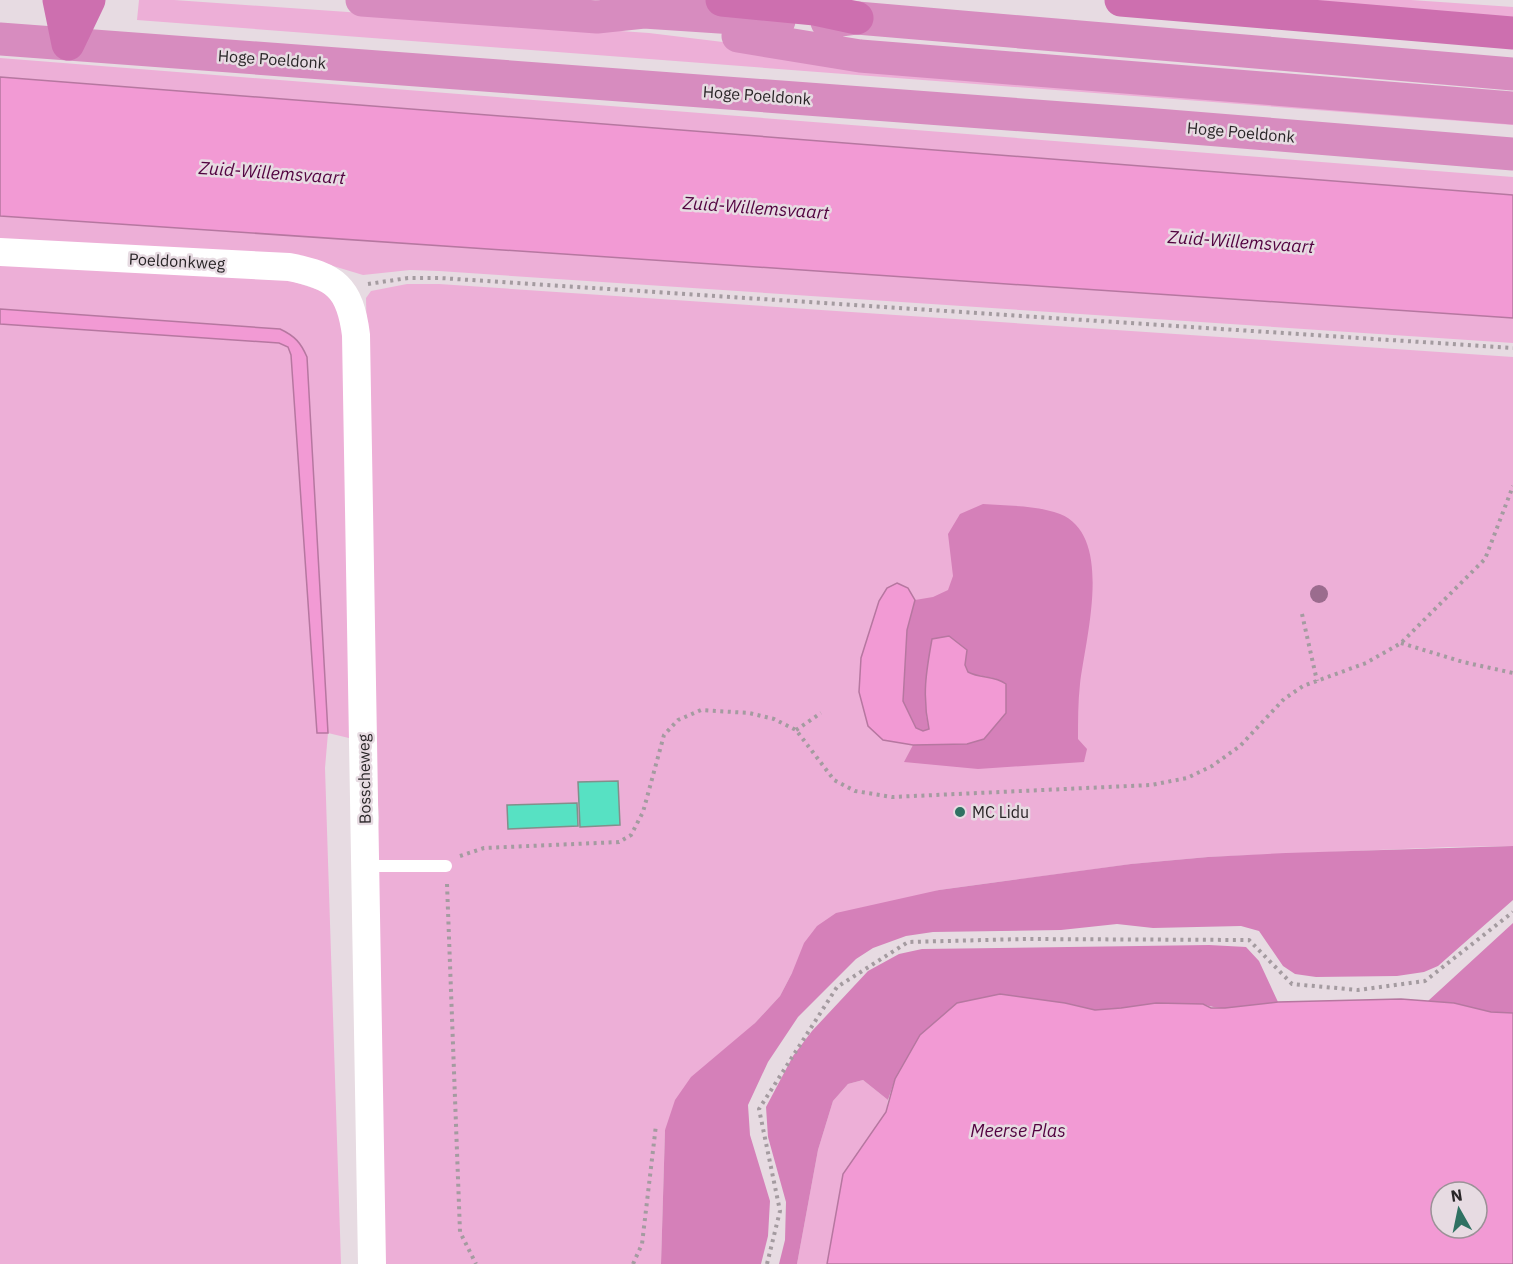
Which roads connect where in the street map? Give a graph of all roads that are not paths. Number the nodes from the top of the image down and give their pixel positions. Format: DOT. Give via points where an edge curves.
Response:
graph roads {
  1 [pos="59,0"];
  2 [pos="89,0"];
  3 [pos="362,0"];
  4 [pos="722,0"];
  5 [pos="1120,0"];
  6 [pos="597,17"];
  7 [pos="857,18"];
  8 [pos="1513,33"];
  9 [pos="0,39"];
  10 [pos="68,44"];
  11 [pos="1513,74"];
  12 [pos="1513,108"];
  13 [pos="1513,154"];
  14 [pos="0,252"];
  15 [pos="346,296"];
  16 [pos="365,866"];
  17 [pos="446,866"];
  18 [pos="372,1264"];
  1 -- 10 [label="highway"];
  2 -- 10 [label="highway"];
  3 -- 6 [label="highway"];
  4 -- 7 [label="highway" via="815,9"];
  5 -- 8 [label="highway"];
  6 -- 7 [label="highway" via="644,12 817,24"];
  6 -- 12 [label="highway" via="860,56"];
  7 -- 11 [label="highway"];
  9 -- 10 [label="highway, Hoge Poeldonk"];
  10 -- 13 [label="highway, Hoge Poeldonk"];
  14 -- 15 [label="street, Poeldonkweg" via="289,267 330,280"];
  15 -- 16 [label="street, Bosscheweg" via="356,335"];
  16 -- 17 [label="lane"];
  16 -- 18 [label="street, Bosscheweg"];
}
